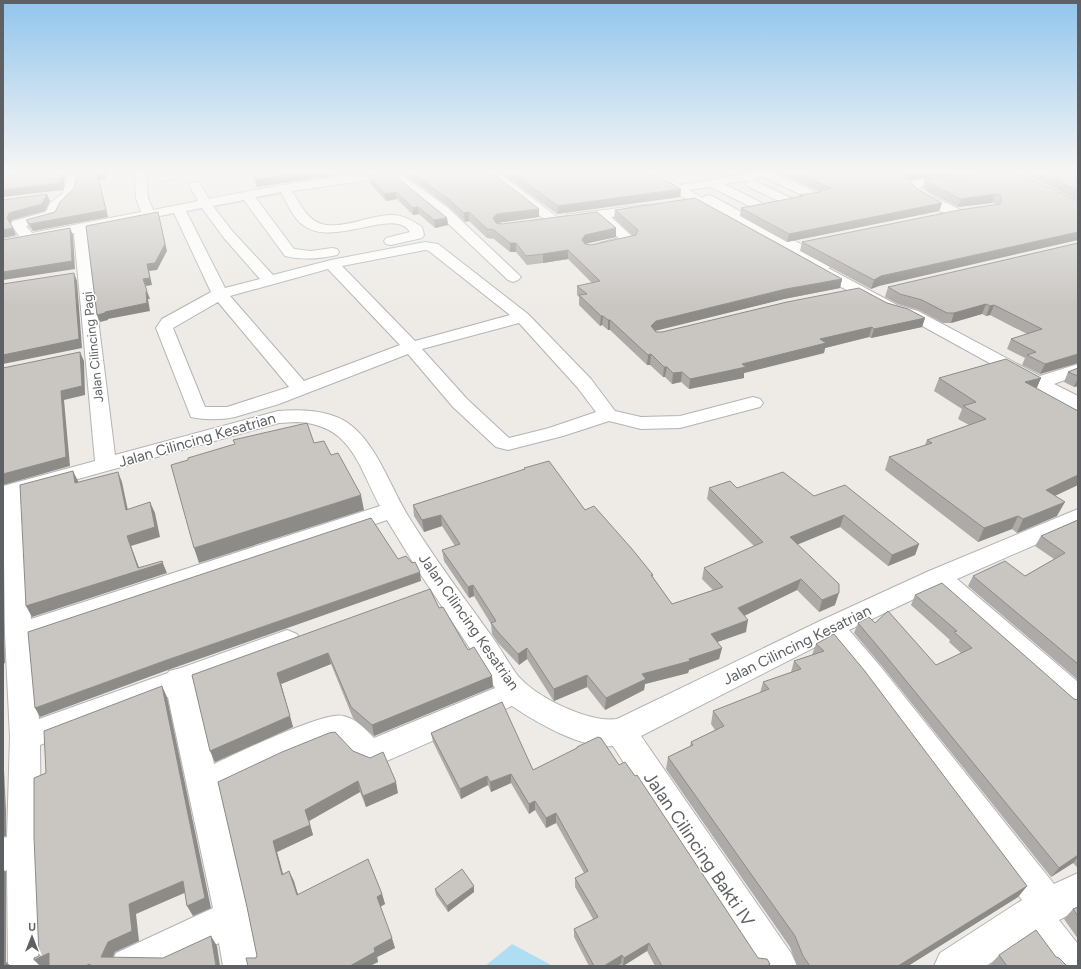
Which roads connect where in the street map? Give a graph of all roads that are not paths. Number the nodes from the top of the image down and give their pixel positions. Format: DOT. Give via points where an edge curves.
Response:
graph roads {
  1 [pos="42,217"];
  2 [pos="136,217"];
  3 [pos="183,217"];
  4 [pos="215,217"];
  5 [pos="263,217"];
  6 [pos="305,217"];
  7 [pos="450,217"];
  8 [pos="550,217"];
  9 [pos="575,217"];
  10 [pos="604,217"];
  11 [pos="735,217"];
  12 [pos="735,217"];
  13 [pos="554,220"];
  14 [pos="539,222"];
  15 [pos="80,228"];
  16 [pos="28,238"];
  17 [pos="815,241"];
  18 [pos="3,243"];
  19 [pos="792,246"];
  20 [pos="590,248"];
  21 [pos="331,264"];
  22 [pos="513,277"];
  23 [pos="268,280"];
  24 [pos="859,291"];
  25 [pos="220,294"];
  26 [pos="839,295"];
  27 [pos="912,314"];
  28 [pos="522,317"];
  29 [pos="411,348"];
  30 [pos="1078,369"];
  31 [pos="1038,383"];
  32 [pos="300,389"];
  33 [pos="753,403"];
  34 [pos="1078,404"];
  35 [pos="608,416"];
  36 [pos="106,465"];
  37 [pos="8,492"];
  38 [pos="393,510"];
  39 [pos="1078,517"];
  40 [pos="938,577"];
  41 [pos="10,584"];
  42 [pos="831,627"];
  43 [pos="309,633"];
  44 [pos="18,634"];
  45 [pos="11,671"];
  46 [pos="179,679"];
  47 [pos="515,692"];
  48 [pos="1078,699"];
  49 [pos="621,732"];
  50 [pos="25,737"];
  51 [pos="204,784"];
  52 [pos="14,851"];
  53 [pos="1052,903"];
  54 [pos="233,917"];
  55 [pos="27,966"];
  56 [pos="129,966"];
  57 [pos="242,966"];
  58 [pos="778,966"];
  59 [pos="953,966"];
  60 [pos="1072,966"];
  1 -- 16 [label="street" via="18,224"];
  2 -- 15 [label="street"];
  3 -- 25 [label="street"];
  4 -- 23 [label="street"];
  5 -- 6 [label="street" via="290,253 311,255 351,250 417,235 417,230 403,221 389,220 344,228 317,227"];
  7 -- 22 [label="street"];
  8 -- 13 [label="street"];
  9 -- 13 [label="street"];
  10 -- 20 [label="street" via="629,240"];
  11 -- 19 [label="street"];
  12 -- 24 [label="street"];
  13 -- 14 [label="street"];
  15 -- 16 [label="street"];
  15 -- 36 [label="street, Jalan Cilincing Pagi" via="77,274 85,354"];
  16 -- 18 [label="street"];
  17 -- 19 [label="street"];
  19 -- 27 [label="street" via="883,291"];
  21 -- 23 [label="street"];
  21 -- 28 [label="street" via="418,246 433,247"];
  21 -- 29 [label="street"];
  23 -- 25 [label="street"];
  24 -- 26 [label="street"];
  24 -- 27 [label="street" via="891,308"];
  25 -- 32 [label="street"];
  25 -- 32 [label="street" via="164,328 198,413 228,413"];
  27 -- 31 [label="street"];
  28 -- 29 [label="street"];
  28 -- 35 [label="street" via="584,383"];
  29 -- 32 [label="street"];
  29 -- 35 [label="street" via="460,403 505,444"];
  30 -- 31 [label="street"];
  31 -- 34 [label="street"];
  33 -- 35 [label="street" via="680,422 641,423"];
  36 -- 37 [label="street, Jalan Cilincing Kesatrian"];
  36 -- 38 [label="street, Jalan Cilincing Kesatrian" via="278,417 316,417 331,422 356,442"];
  37 -- 41 [label="street"];
  38 -- 44 [label="street"];
  38 -- 47 [label="street, Jalan Cilincing Kesatrian" via="430,589"];
  39 -- 40 [label="street, Jalan Cilincing Kesatrian"];
  40 -- 42 [label="street, Jalan Cilincing Kesatrian"];
  40 -- 48 [label="street"];
  41 -- 44 [label="street"];
  42 -- 49 [label="street, Jalan Cilincing Kesatrian"];
  42 -- 53 [label="street"];
  43 -- 46 [label="street"];
  44 -- 45 [label="street"];
  45 -- 50 [label="street"];
  46 -- 50 [label="street"];
  46 -- 51 [label="street"];
  47 -- 49 [label="street, Jalan Cilincing Kesatrian" via="552,714 585,729 610,734"];
  47 -- 51 [label="street" via="374,753 367,752 347,730 340,727 329,729"];
  49 -- 58 [label="street, Jalan Cilincing Bakti IV"];
  50 -- 52 [label="street"];
  51 -- 54 [label="street"];
  52 -- 55 [label="street"];
  53 -- 59 [label="street"];
  53 -- 60 [label="street"];
  54 -- 56 [label="street"];
  54 -- 57 [label="street"];
}
